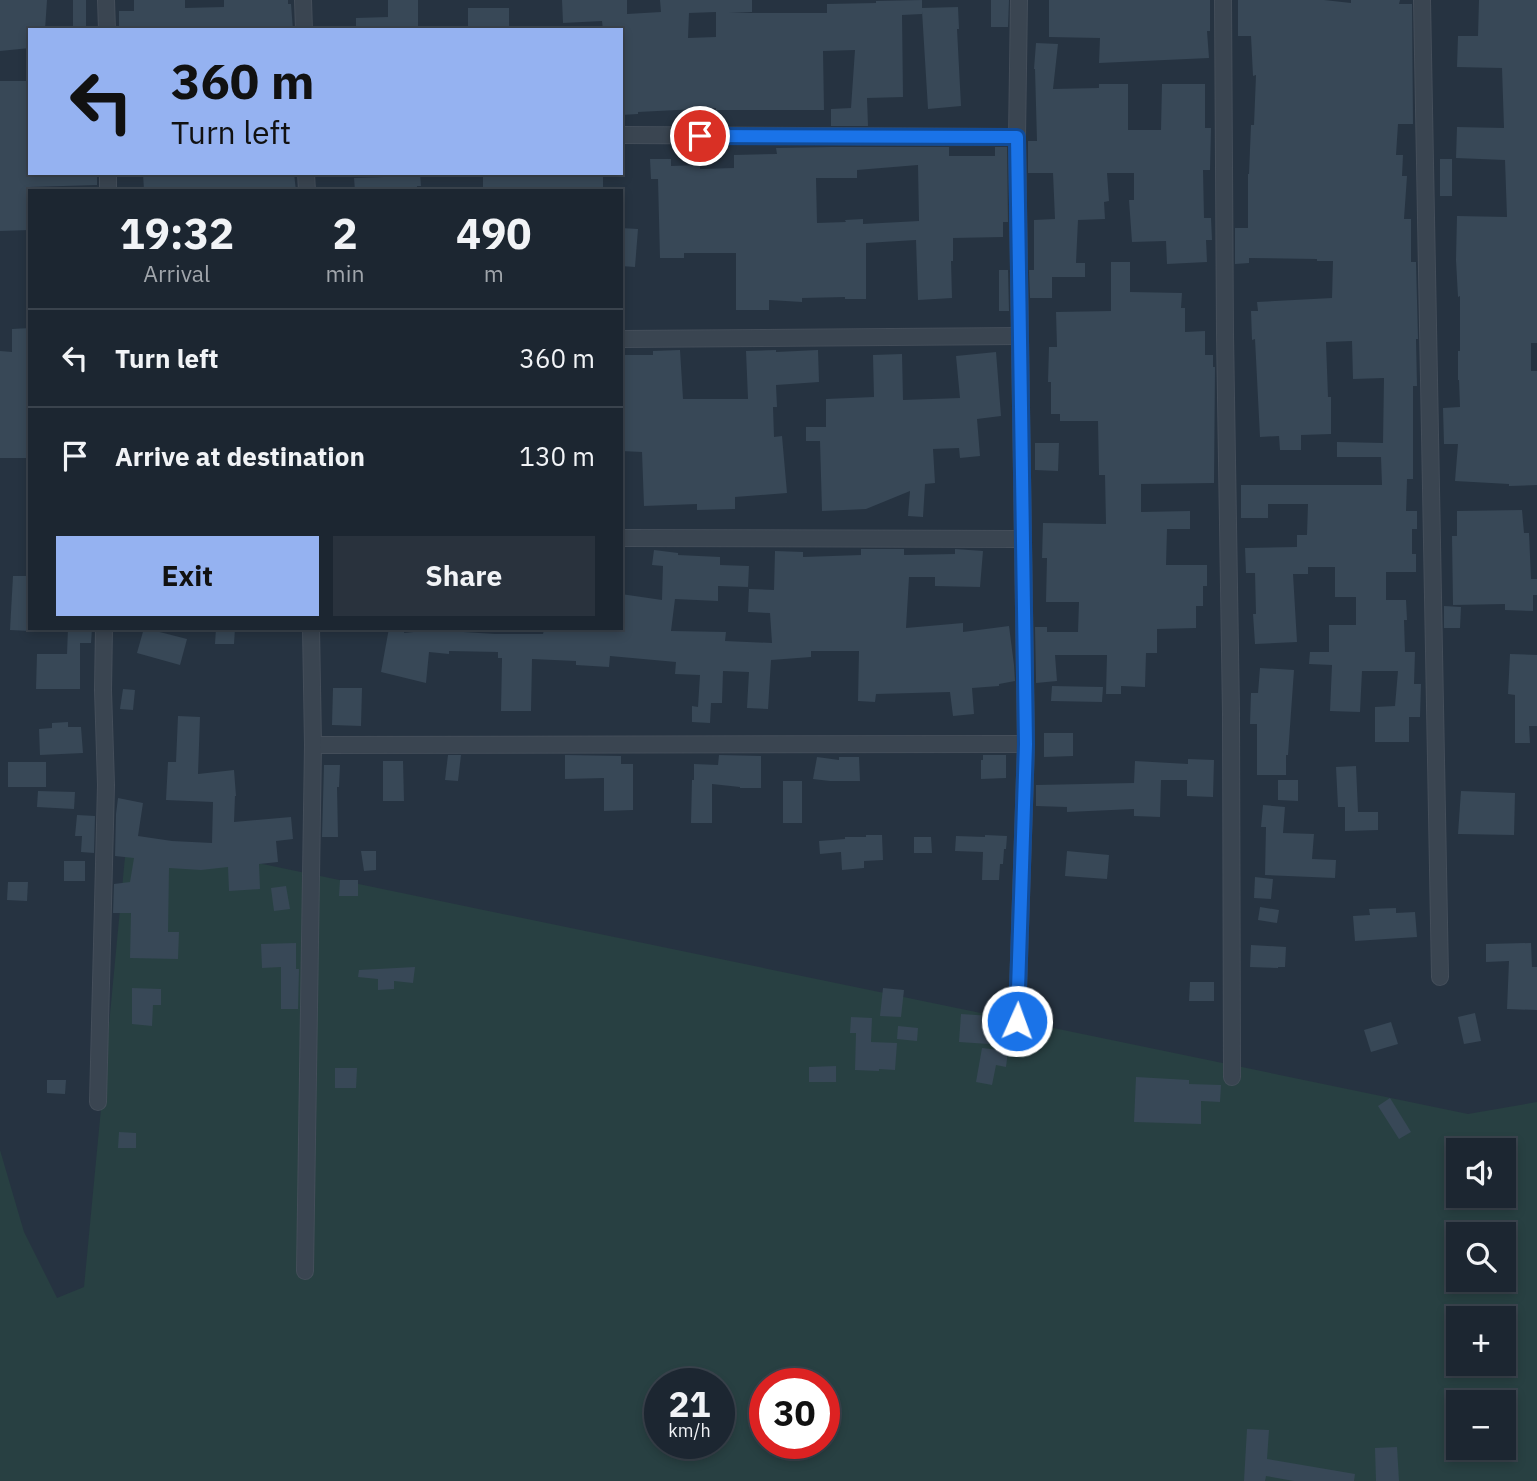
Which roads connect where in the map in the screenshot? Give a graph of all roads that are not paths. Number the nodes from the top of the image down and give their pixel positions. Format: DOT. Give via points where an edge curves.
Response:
graph roads {
  1 [pos="106,0"];
  2 [pos="303,0"];
  3 [pos="1019,0"];
  4 [pos="1223,0"];
  5 [pos="1422,0"];
  6 [pos="107,28"];
  7 [pos="304,28"];
  8 [pos="623,135"];
  9 [pos="1017,137"];
  10 [pos="1020,335"];
  11 [pos="623,339"];
  12 [pos="623,538"];
  13 [pos="1023,539"];
  14 [pos="104,630"];
  15 [pos="311,630"];
  16 [pos="1026,744"];
  17 [pos="313,745"];
  18 [pos="1440,978"];
  19 [pos="1017,1021"];
  20 [pos="1232,1077"];
  21 [pos="98,1101"];
  22 [pos="305,1271"];
  1 -- 6 [label="street"];
  2 -- 7 [label="street"];
  3 -- 9 [label="street"];
  4 -- 20 [label="street"];
  5 -- 18 [label="street"];
  8 -- 9 [label="street"];
  9 -- 10 [label="street"];
  10 -- 11 [label="street"];
  10 -- 13 [label="street"];
  12 -- 13 [label="street"];
  13 -- 16 [label="street"];
  14 -- 21 [label="street" via="106,785"];
  15 -- 17 [label="street"];
  16 -- 17 [label="street"];
  16 -- 19 [label="street"];
  17 -- 22 [label="street"];
}
